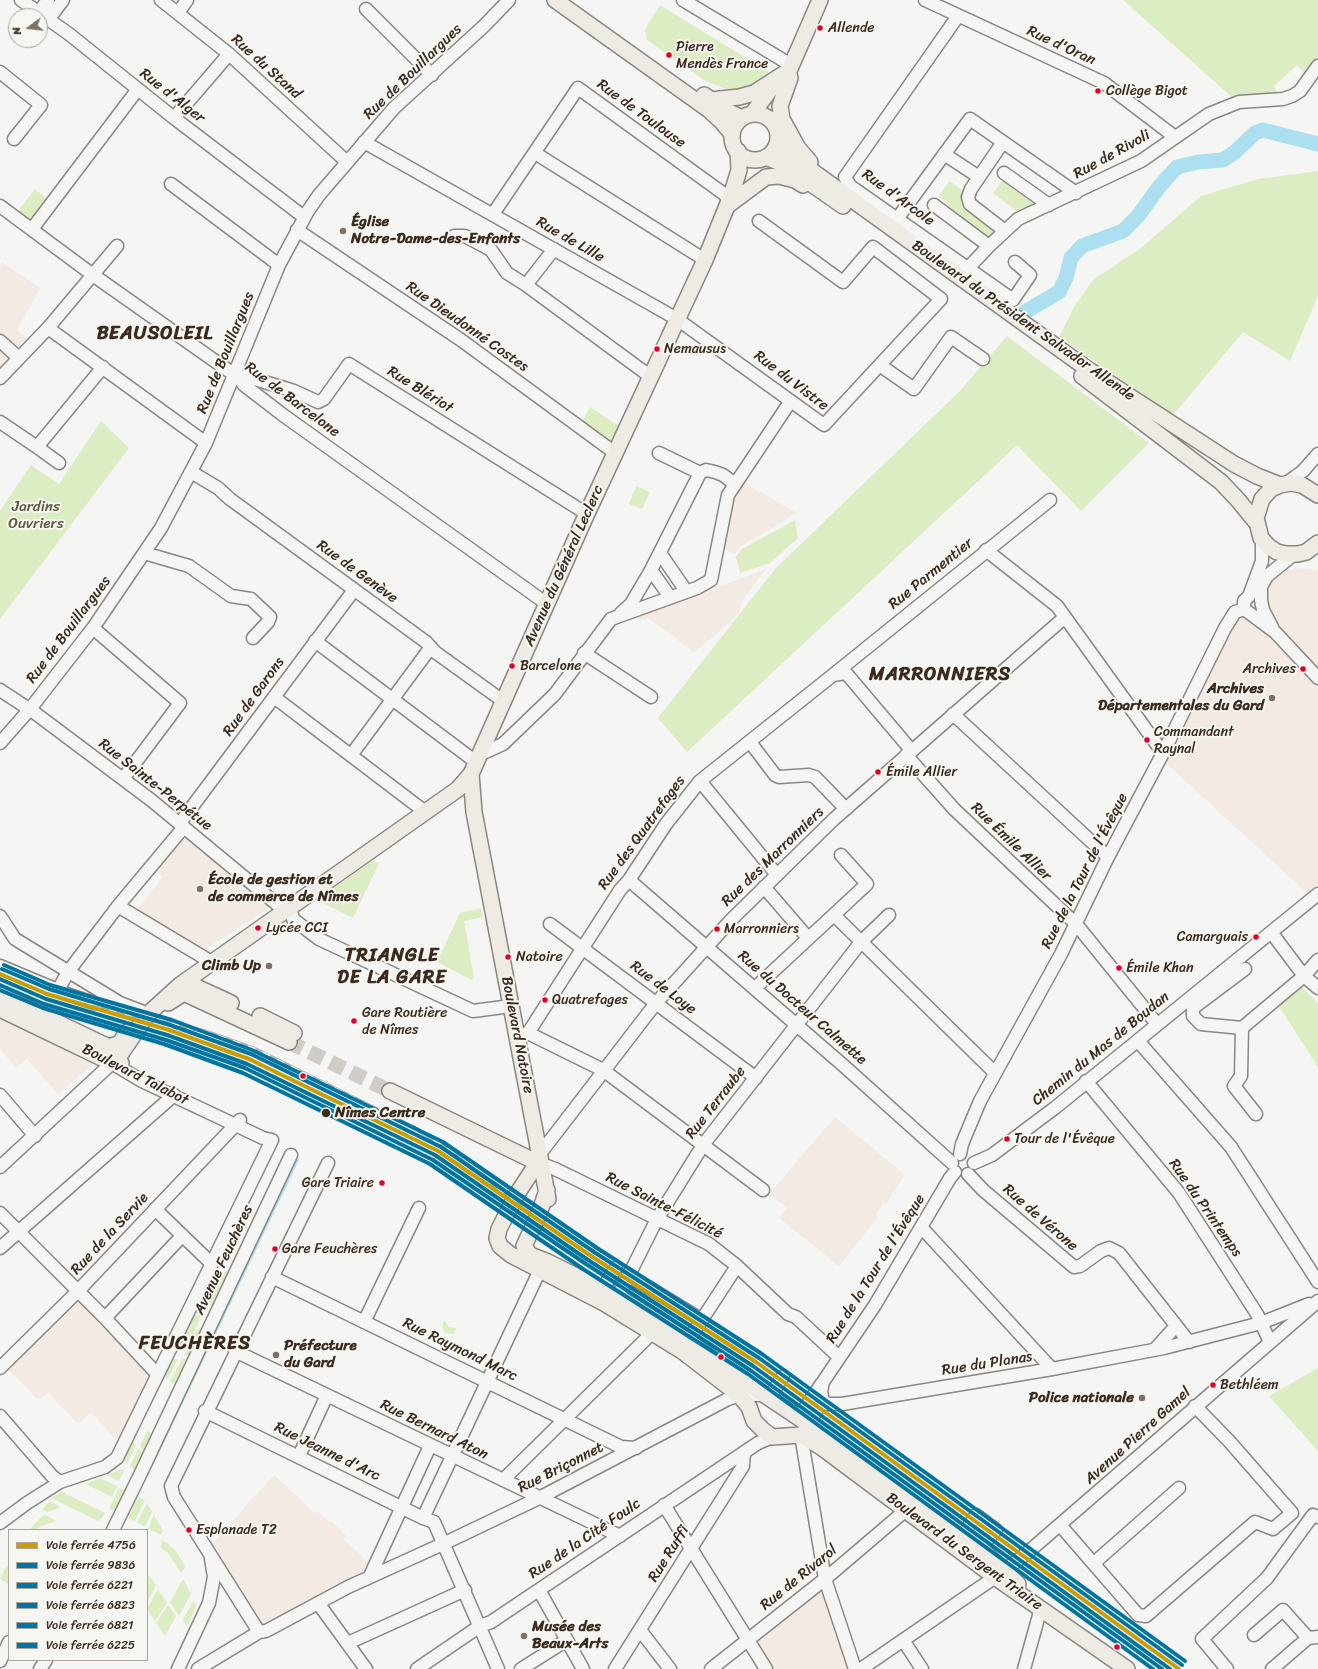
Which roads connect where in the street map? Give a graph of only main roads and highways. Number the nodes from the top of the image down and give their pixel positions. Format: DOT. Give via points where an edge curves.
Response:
graph roads {
  1 [pos="555,0"];
  2 [pos="571,0"];
  3 [pos="820,0"];
  4 [pos="790,68"];
  5 [pos="711,100"];
  6 [pos="747,116"];
  7 [pos="773,123"];
  8 [pos="732,134"];
  9 [pos="778,138"];
  10 [pos="738,152"];
  11 [pos="763,158"];
  12 [pos="729,201"];
  13 [pos="837,202"];
  14 [pos="1003,310"];
  15 [pos="1283,484"];
  16 [pos="1318,495"];
  17 [pos="1256,522"];
  18 [pos="1318,543"];
  19 [pos="1296,554"];
  20 [pos="1318,559"];
  21 [pos="475,764"];
  22 [pos="182,989"];
  23 [pos="0,995"];
  24 [pos="0,1009"];
  25 [pos="148,1009"];
  26 [pos="292,1037"];
  27 [pos="109,1047"];
  28 [pos="112,1063"];
  29 [pos="393,1086"];
  30 [pos="537,1163"];
  31 [pos="547,1190"];
  32 [pos="530,1255"];
  33 [pos="544,1266"];
  34 [pos="801,1423"];
  35 [pos="778,1434"];
  36 [pos="999,1574"];
  37 [pos="1127,1669"];
  38 [pos="1138,1669"];
  1 -- 8 [label="main road" via="709,110"];
  2 -- 5 [label="main road"];
  3 -- 4 [label="main road"];
  4 -- 5 [label="main road" via="754,93"];
  4 -- 6 [label="main road"];
  4 -- 7 [label="main road" via="776,97"];
  4 -- 14 [label="main road" via="790,78 780,113 786,129 805,158 981,287"];
  5 -- 6 [label="main road" via="729,112"];
  6 -- 7 [label="main road" via="764,116"];
  6 -- 8 [label="main road" via="736,125"];
  7 -- 9 [label="main road, Boulevard du Président Salvador Allende"];
  8 -- 10 [label="main road"];
  9 -- 11 [label="main road" via="774,149"];
  9 -- 14 [label="main road, Boulevard du Président Salvador Allende" via="790,155"];
  10 -- 11 [label="main road, Boulevard du Président Salvador Allende" via="748,158"];
  10 -- 12 [label="main road, Avenue du Général Leclerc" via="739,170"];
  11 -- 12 [label="main road, Avenue du Général Leclerc"];
  11 -- 13 [label="main road, Boulevard du Président Salvador Allende" via="783,164"];
  12 -- 13 [label="main road" via="758,182 778,176 794,180 823,198"];
  12 -- 21 [label="main road, Avenue du Général Leclerc" via="705,260"];
  13 -- 17 [label="main road, Boulevard du Président Salvador Allende" via="1088,381 1220,482"];
  14 -- 15 [label="main road, Boulevard du Président Salvador Allende" via="1086,368 1234,464 1257,476"];
  15 -- 16 [label="main road, Boulevard du Président Salvador Allende" via="1302,485"];
  15 -- 17 [label="main road" via="1271,489 1262,499 1257,509"];
  17 -- 19 [label="main road" via="1262,540 1274,550"];
  18 -- 19 [label="main road" via="1306,552"];
  19 -- 20 [label="main road"];
  21 -- 22 [label="main road, Avenue du Général Leclerc" via="458,789 288,907"];
  21 -- 30 [label="main road, Boulevard Natoire" via="474,812 511,1006 522,1035"];
  22 -- 25 [label="main road, Avenue du Général Leclerc"];
  22 -- 26 [label="main road" via="192,985 202,989"];
  22 -- 28 [label="main road" via="161,1012 126,1062"];
  23 -- 27 [label="main road, Boulevard Talabot"];
  24 -- 28 [label="main road, Boulevard Talabot"];
  25 -- 27 [label="main road, Avenue du Général Leclerc" via="120,1043"];
  25 -- 28 [label="main road, Avenue du Général Leclerc" via="118,1058"];
  29 -- 30 [label="main road"];
  30 -- 31 [label="main road, Boulevard Natoire"];
  30 -- 33 [label="main road, Boulevard du Sergent Triaire" via="517,1194 497,1238 500,1246 510,1254"];
  31 -- 32 [label="main road, Boulevard Natoire" via="524,1246"];
  31 -- 33 [label="main road" via="546,1221 533,1245"];
  32 -- 33 [label="main road, Boulevard du Sergent Triaire" via="543,1261"];
  33 -- 34 [label="main road, Boulevard du Sergent Triaire" via="618,1297 768,1396"];
  33 -- 35 [label="main road, Boulevard du Sergent Triaire" via="682,1351 739,1395 749,1408 754,1421"];
  34 -- 35 [label="main road, Boulevard du Sergent Triaire"];
  34 -- 35 [label="main road"];
  34 -- 36 [label="main road, Boulevard du Sergent Triaire" via="972,1543"];
  34 -- 36 [label="main road, Boulevard du Sergent Triaire" via="821,1447 927,1528"];
  36 -- 37 [label="main road, Boulevard du Sergent Triaire" via="1041,1608"];
  36 -- 38 [label="main road, Boulevard du Sergent Triaire" via="1017,1583"];
}
